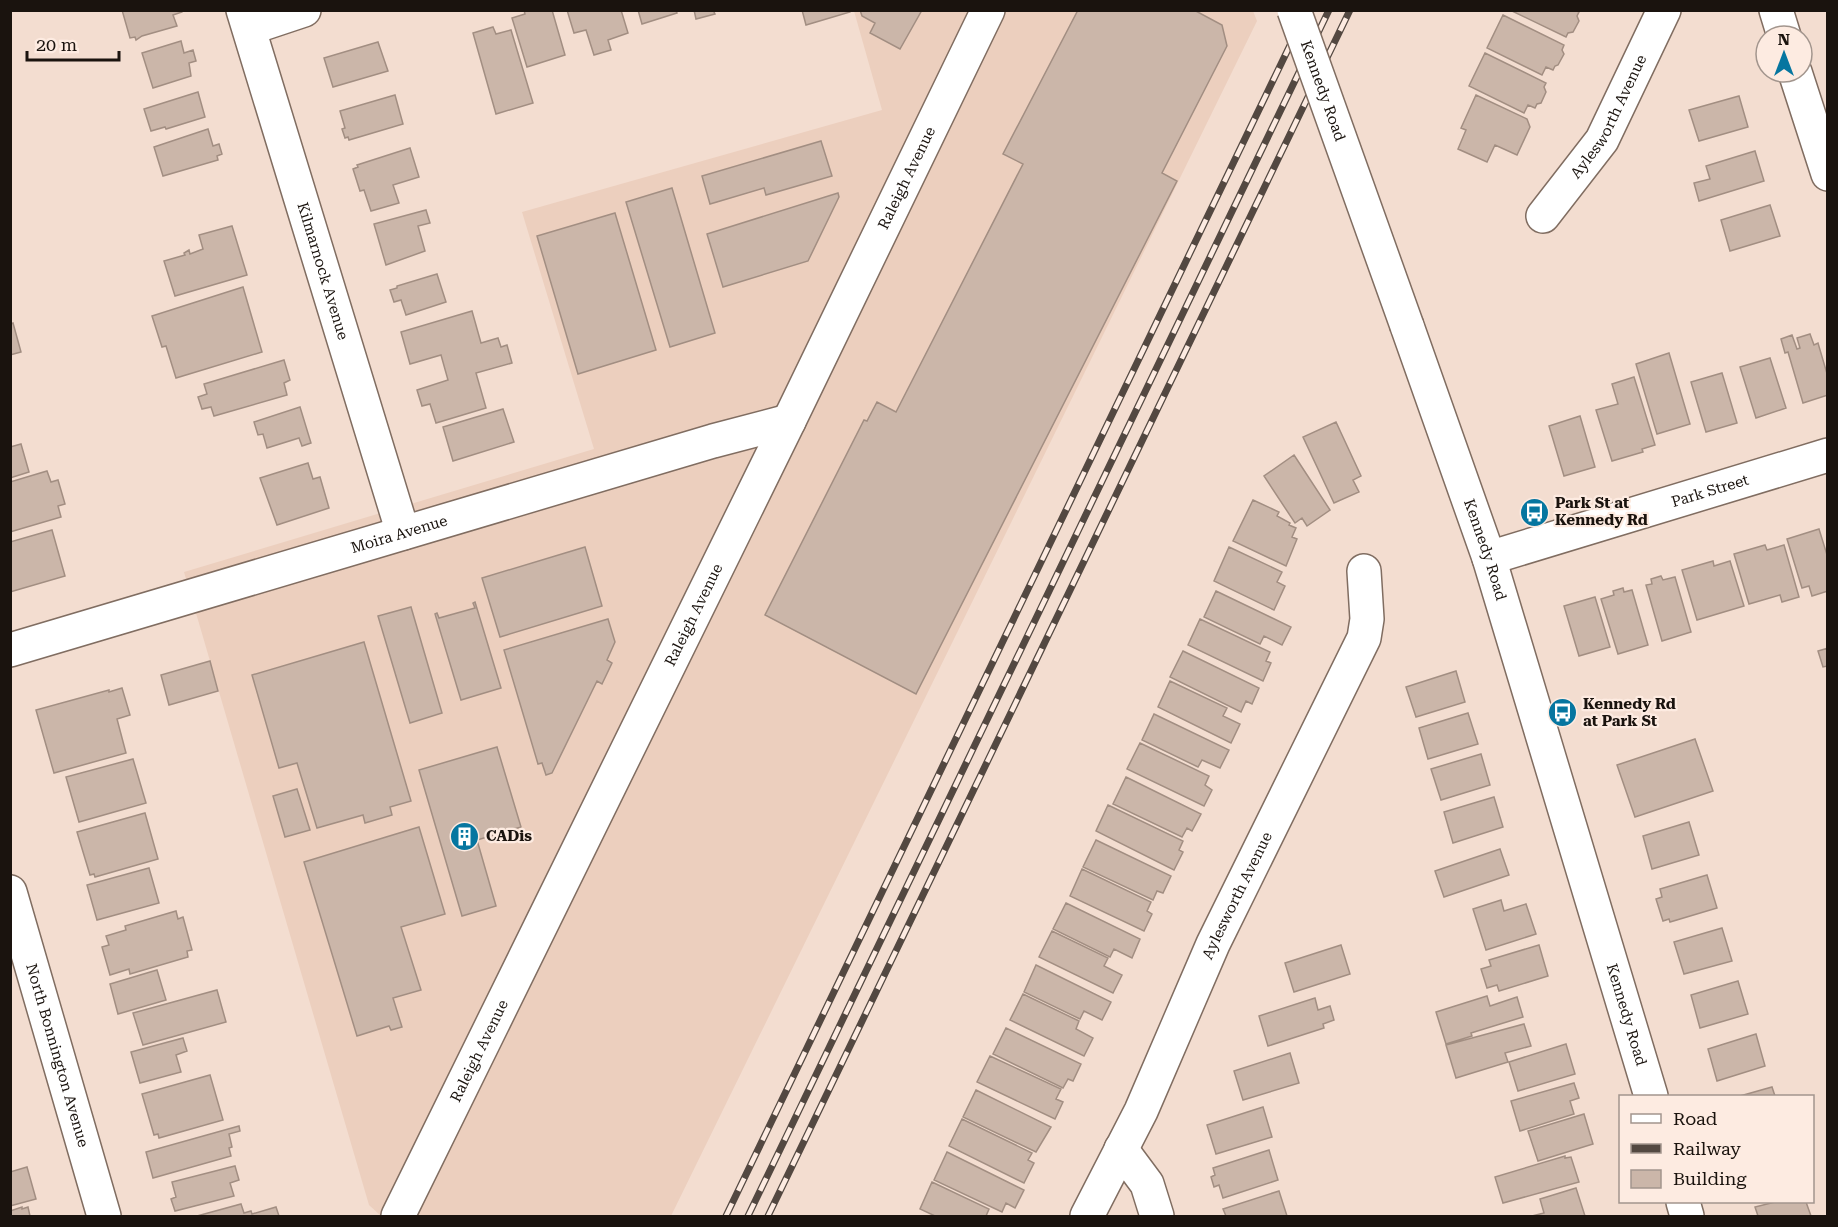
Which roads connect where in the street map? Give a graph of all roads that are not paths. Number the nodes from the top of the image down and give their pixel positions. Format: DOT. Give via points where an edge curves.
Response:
graph roads {
  1 [pos="304,10"];
  2 [pos="988,10"];
  3 [pos="1294,10"];
  4 [pos="1664,10"];
  5 [pos="247,19"];
  6 [pos="1800,84"];
  7 [pos="1827,174"];
  8 [pos="1543,216"];
  9 [pos="789,421"];
  10 [pos="1827,455"];
  11 [pos="403,533"];
  12 [pos="1489,558"];
  13 [pos="1364,572"];
  14 [pos="10,650"];
  15 [pos="10,892"];
  16 [pos="17,944"];
  17 [pos="1651,1095"];
  18 [pos="1120,1149"];
  19 [pos="104,1216"];
  20 [pos="398,1216"];
  21 [pos="1087,1216"];
  22 [pos="1157,1216"];
  1 -- 5 [label="street"];
  2 -- 9 [label="street, Raleigh Avenue"];
  3 -- 12 [label="street, Kennedy Road, bridge"];
  4 -- 8 [label="street, Aylesworth Avenue" via="1602,140"];
  5 -- 11 [label="street, Kilmarnock Avenue"];
  6 -- 7 [label="street"];
  9 -- 11 [label="street, Moira Avenue"];
  9 -- 20 [label="street, Raleigh Avenue"];
  10 -- 12 [label="street, Park Street"];
  11 -- 14 [label="street, Moira Avenue"];
  12 -- 17 [label="street, Kennedy Road"];
  13 -- 18 [label="street, Aylesworth Avenue" via="1364,638 1213,944 1146,1100"];
  15 -- 16 [label="street, North Bonnington Avenue"];
  16 -- 19 [label="street, North Bonnington Avenue"];
  18 -- 21 [label="street, Aylesworth Avenue"];
  18 -- 22 [label="street" via="1147,1184"];
}
